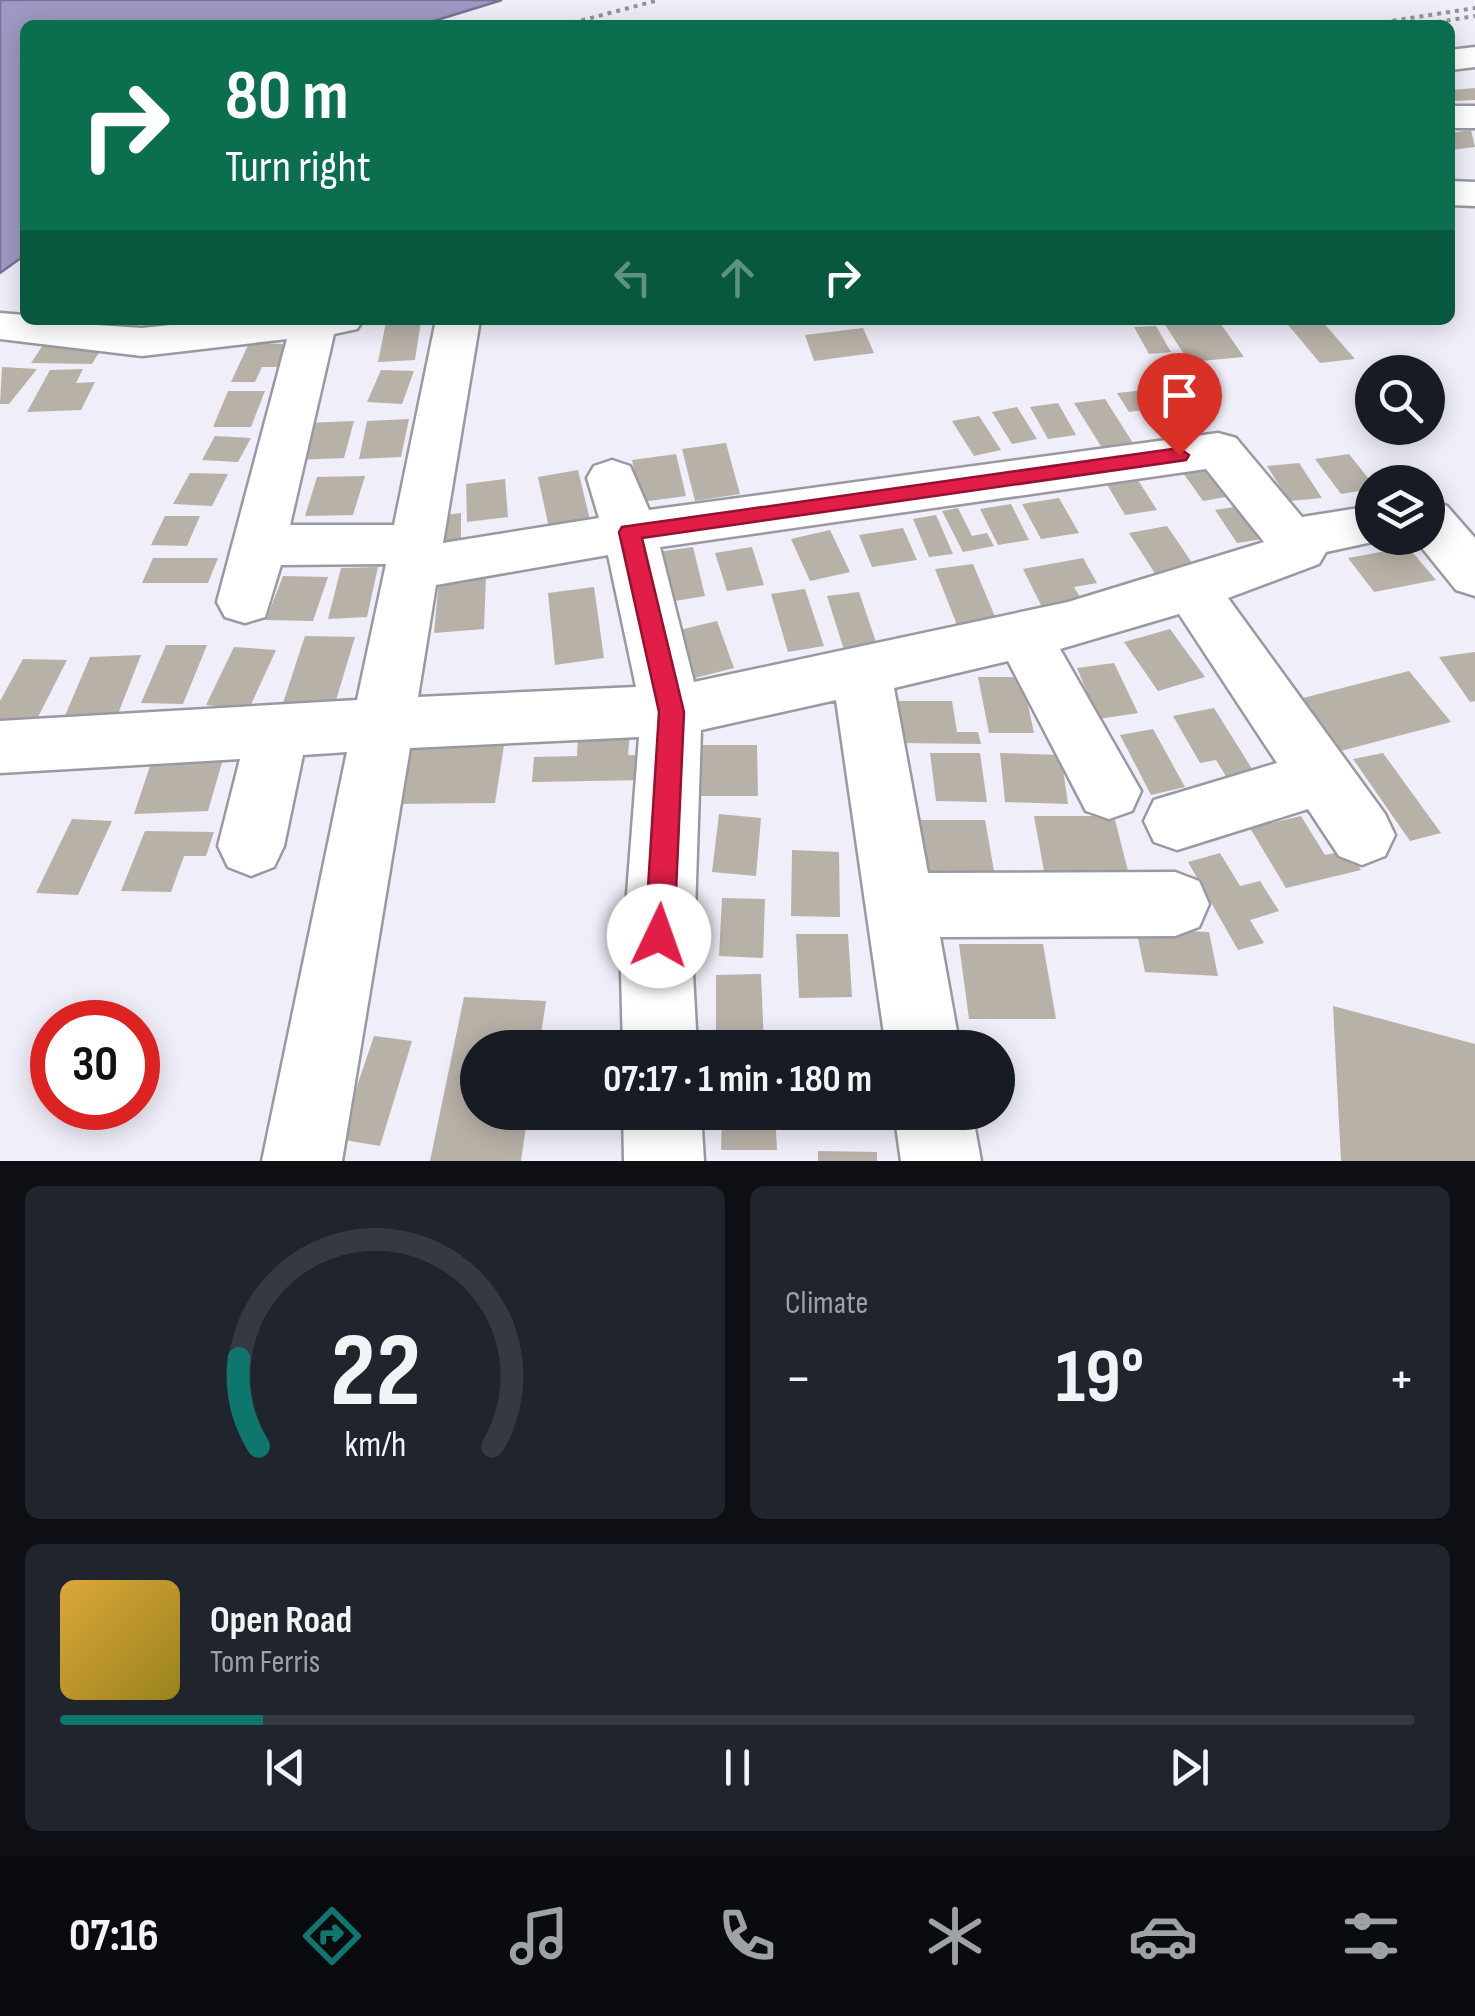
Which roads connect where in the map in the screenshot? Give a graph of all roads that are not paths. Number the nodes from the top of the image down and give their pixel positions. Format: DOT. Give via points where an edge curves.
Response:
graph roads {
  1 [pos="300,325"];
  2 [pos="327,325"];
  3 [pos="457,325"];
  4 [pos="0,326"];
  5 [pos="612,478"];
  6 [pos="1475,509"];
  7 [pos="1445,515"];
  8 [pos="1355,528"];
  9 [pos="630,532"];
  10 [pos="1290,538"];
  11 [pos="1445,539"];
  12 [pos="260,545"];
  13 [pos="414,556"];
  14 [pos="1475,575"];
  15 [pos="1192,590"];
  16 [pos="245,602"];
  17 [pos="1022,634"];
  18 [pos="861,668"];
  19 [pos="671,712"];
  20 [pos="383,726"];
  21 [pos="277,732"];
  22 [pos="0,747"];
  23 [pos="1323,777"];
  24 [pos="1108,791"];
  25 [pos="1177,821"];
  26 [pos="1362,834"];
  27 [pos="251,846"];
  28 [pos="1175,904"];
  29 [pos="900,906"];
  30 [pos="659,1030"];
  31 [pos="920,1030"];
  32 [pos="663,1130"];
  33 [pos="302,1161"];
  34 [pos="664,1161"];
  1 -- 4 [label="street" via="142,342"];
  2 -- 12 [label="street"];
  3 -- 13 [label="street"];
  5 -- 9 [label="street"];
  6 -- 7 [label="street"];
  8 -- 10 [label="street"];
  9 -- 10 [label="street" via="1218,450"];
  9 -- 13 [label="street"];
  9 -- 19 [label="street"];
  10 -- 15 [label="street" via="1300,550"];
  11 -- 14 [label="street"];
  12 -- 13 [label="street"];
  12 -- 16 [label="street"];
  13 -- 20 [label="street"];
  15 -- 17 [label="street"];
  15 -- 23 [label="street"];
  17 -- 18 [label="street"];
  17 -- 24 [label="street"];
  18 -- 19 [label="street"];
  18 -- 29 [label="street"];
  19 -- 20 [label="street"];
  19 -- 30 [label="street"];
  20 -- 21 [label="street"];
  20 -- 33 [label="street"];
  21 -- 22 [label="street"];
  21 -- 27 [label="street"];
  23 -- 25 [label="street"];
  23 -- 26 [label="street"];
  28 -- 29 [label="street"];
  29 -- 31 [label="street"];
  32 -- 34 [label="street"];
}
